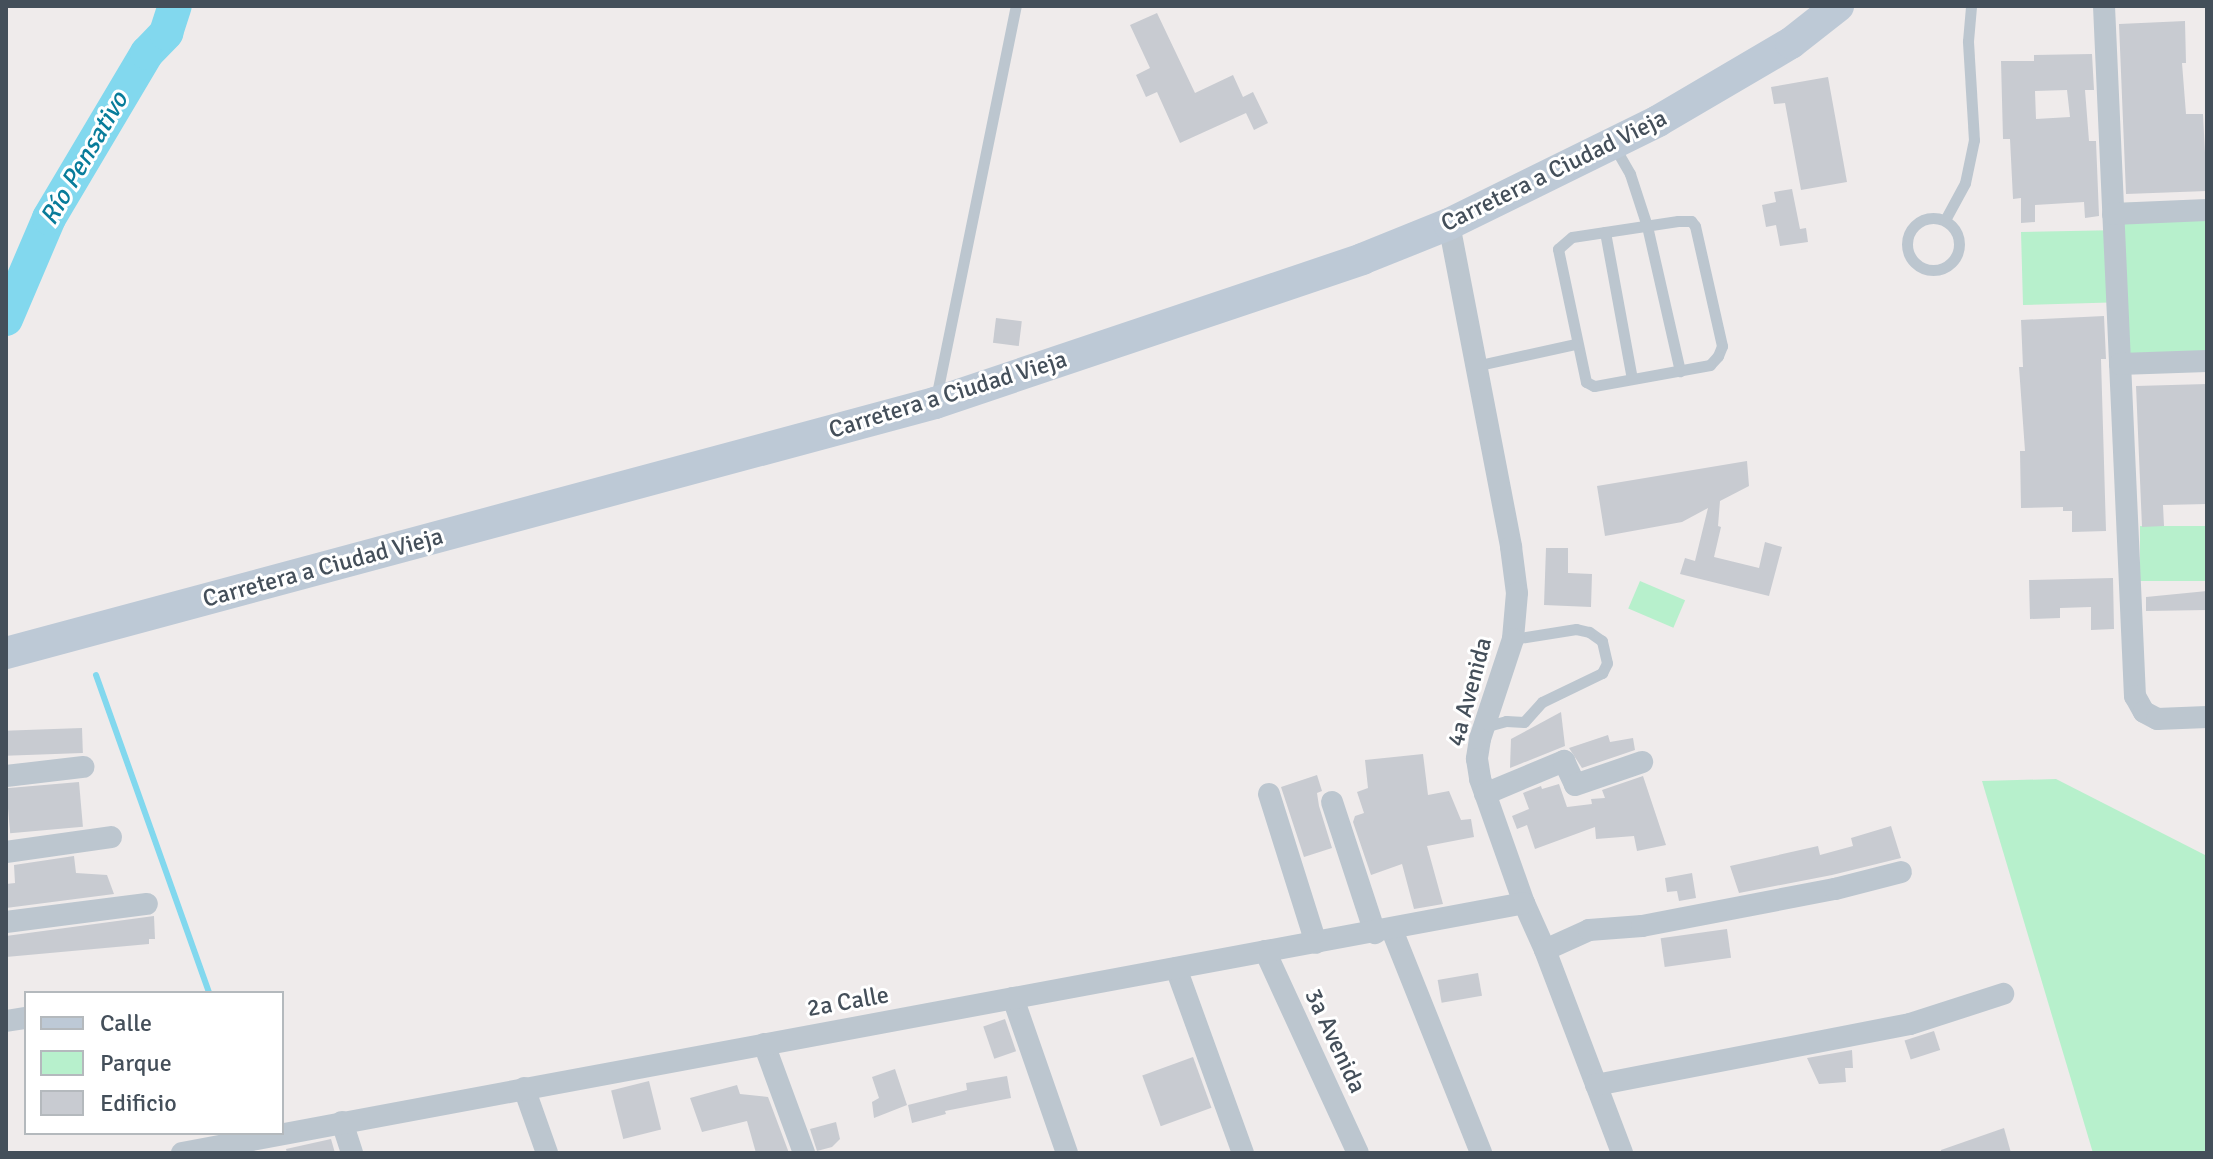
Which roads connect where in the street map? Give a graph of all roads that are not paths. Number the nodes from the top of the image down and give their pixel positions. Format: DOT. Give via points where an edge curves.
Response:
graph roads {
  1 [pos="1016,6"];
  2 [pos="1838,6"];
  3 [pos="1971,6"];
  4 [pos="2104,6"];
  5 [pos="1613,144"];
  6 [pos="2207,210"];
  7 [pos="2113,214"];
  8 [pos="1945,220"];
  9 [pos="1449,224"];
  10 [pos="1647,226"];
  11 [pos="1605,232"];
  12 [pos="1575,344"];
  13 [pos="2207,361"];
  14 [pos="2120,364"];
  15 [pos="1475,366"];
  16 [pos="1680,371"];
  17 [pos="1632,379"];
  18 [pos="935,403"];
  19 [pos="1513,639"];
  20 [pos="6,653"];
  21 [pos="2207,717"];
  22 [pos="1484,727"];
  23 [pos="1642,762"];
  24 [pos="83,767"];
  25 [pos="6,776"];
  26 [pos="1269,794"];
  27 [pos="1485,794"];
  28 [pos="1332,802"];
  29 [pos="111,837"];
  30 [pos="6,852"];
  31 [pos="1901,872"];
  32 [pos="1524,903"];
  33 [pos="147,904"];
  34 [pos="6,922"];
  35 [pos="1383,931"];
  36 [pos="1316,943"];
  37 [pos="1545,950"];
  38 [pos="1265,951"];
  39 [pos="1176,968"];
  40 [pos="2003,994"];
  41 [pos="1013,998"];
  42 [pos="764,1044"];
  43 [pos="1596,1085"];
  44 [pos="524,1088"];
  45 [pos="342,1122"];
  46 [pos="284,1134"];
  47 [pos="278,1135"];
  48 [pos="182,1153"];
  49 [pos="352,1153"];
  50 [pos="547,1153"];
  51 [pos="804,1153"];
  52 [pos="1067,1153"];
  53 [pos="1243,1153"];
  54 [pos="1358,1153"];
  55 [pos="1481,1153"];
  56 [pos="1622,1153"];
  1 -- 18 [label="lane"];
  2 -- 5 [label="main road, Carretera a Ciudad Vieja" via="1791,43"];
  3 -- 8 [label="lane" via="1974,140 1965,183"];
  4 -- 7 [label="street"];
  5 -- 9 [label="main road, Carretera a Ciudad Vieja"];
  5 -- 10 [label="lane" via="1630,174"];
  6 -- 7 [label="street"];
  7 -- 14 [label="street"];
  8 -- 8 [label="lane" via="1920,221 1909,233 1907,249 1922,268 1938,270 1957,256 1957,231"];
  9 -- 15 [label="street, 4a Avenida"];
  9 -- 18 [label="main road, Carretera a Ciudad Vieja" via="1362,259"];
  10 -- 11 [label="lane"];
  10 -- 16 [label="lane"];
  10 -- 16 [label="lane" via="1691,221 1702,256 1722,346 1710,365"];
  11 -- 12 [label="lane" via="1572,237 1558,249"];
  11 -- 17 [label="lane"];
  12 -- 15 [label="lane"];
  12 -- 17 [label="lane" via="1586,382 1594,386"];
  13 -- 14 [label="street"];
  14 -- 21 [label="street" via="2135,696 2144,712 2157,719"];
  15 -- 19 [label="street, 4a Avenida" via="1511,547 1517,593"];
  16 -- 17 [label="lane"];
  18 -- 20 [label="main road, Carretera a Ciudad Vieja"];
  19 -- 22 [label="street, 4a Avenida"];
  19 -- 22 [label="lane" via="1576,629 1589,632 1602,641 1607,663 1602,673 1542,702 1524,722"];
  22 -- 27 [label="street, 4a Avenida" via="1477,759"];
  23 -- 27 [label="street" via="1575,785 1564,761"];
  24 -- 25 [label="street"];
  26 -- 36 [label="street"];
  27 -- 32 [label="street, 4a Avenida"];
  28 -- 35 [label="street"];
  29 -- 30 [label="street"];
  31 -- 37 [label="street" via="1642,926 1589,930"];
  32 -- 35 [label="street, 2a Calle"];
  32 -- 37 [label="street, 4a Avenida"];
  33 -- 34 [label="street"];
  35 -- 36 [label="street, 2a Calle"];
  35 -- 55 [label="street"];
  36 -- 38 [label="street, 2a Calle"];
  37 -- 43 [label="street, 4a Avenida"];
  38 -- 39 [label="street, 2a Calle"];
  38 -- 54 [label="street, 3a Avenida"];
  39 -- 41 [label="street, 2a Calle"];
  39 -- 53 [label="street"];
  40 -- 43 [label="street" via="1910,1024"];
  41 -- 42 [label="street, 2a Calle"];
  41 -- 52 [label="street"];
  42 -- 44 [label="street, 2a Calle"];
  42 -- 51 [label="street"];
  43 -- 56 [label="street, 4a Avenida"];
  44 -- 45 [label="street, 2a Calle"];
  44 -- 50 [label="street"];
  45 -- 46 [label="street, 2a Calle"];
  45 -- 49 [label="street"];
  47 -- 48 [label="street, 2a Calle"];
}
